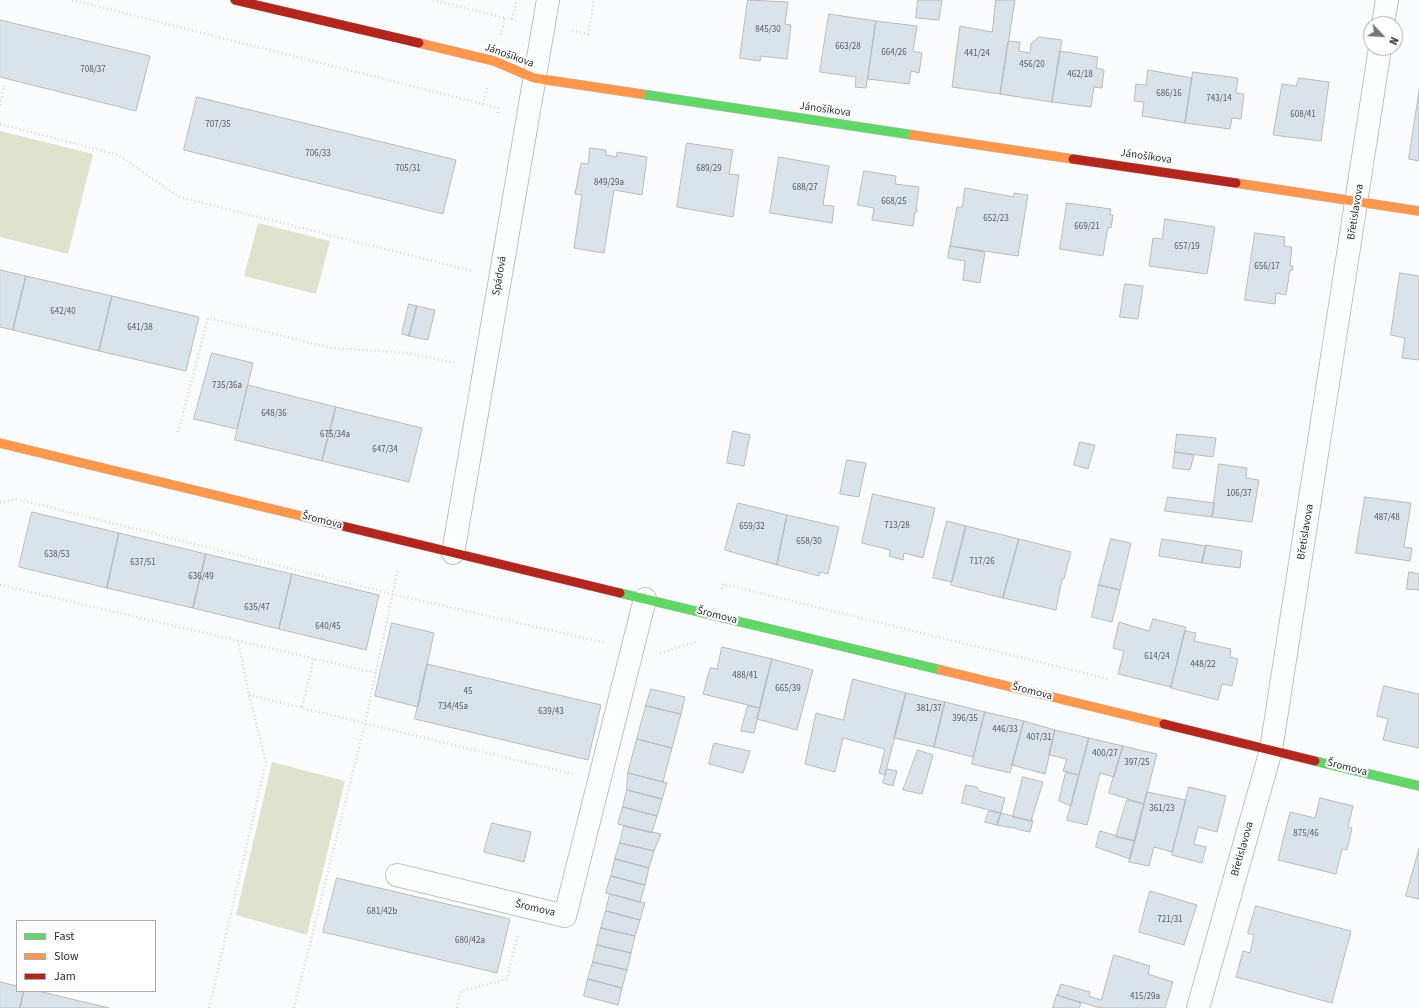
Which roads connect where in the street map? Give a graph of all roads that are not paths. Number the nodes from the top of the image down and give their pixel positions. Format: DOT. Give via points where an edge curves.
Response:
graph roads {
  1 [pos="235,0"];
  2 [pos="548,0"];
  3 [pos="1387,0"];
  4 [pos="1385,16"];
  5 [pos="1379,56"];
  6 [pos="534,78"];
  7 [pos="1357,201"];
  8 [pos="1419,211"];
  9 [pos="0,444"];
  10 [pos="453,553"];
  11 [pos="645,599"];
  12 [pos="1271,750"];
  13 [pos="1419,786"];
  14 [pos="397,875"];
  15 [pos="1198,1008"];
  1 -- 6 [label="street, Jánošíkova" via="494,62"];
  2 -- 6 [label="street, Spádová"];
  3 -- 4 [label="street"];
  5 -- 7 [label="street, Břetislavova"];
  6 -- 7 [label="street, Jánošíkova"];
  6 -- 10 [label="street, Spádová"];
  7 -- 8 [label="street, Jánošíkova"];
  7 -- 12 [label="street, Břetislavova"];
  9 -- 10 [label="street, Šromova"];
  10 -- 11 [label="street, Šromova"];
  11 -- 12 [label="street, Šromova"];
  11 -- 14 [label="street, Šromova" via="565,916"];
  12 -- 13 [label="street, Šromova"];
  12 -- 15 [label="street, Břetislavova"];
}
